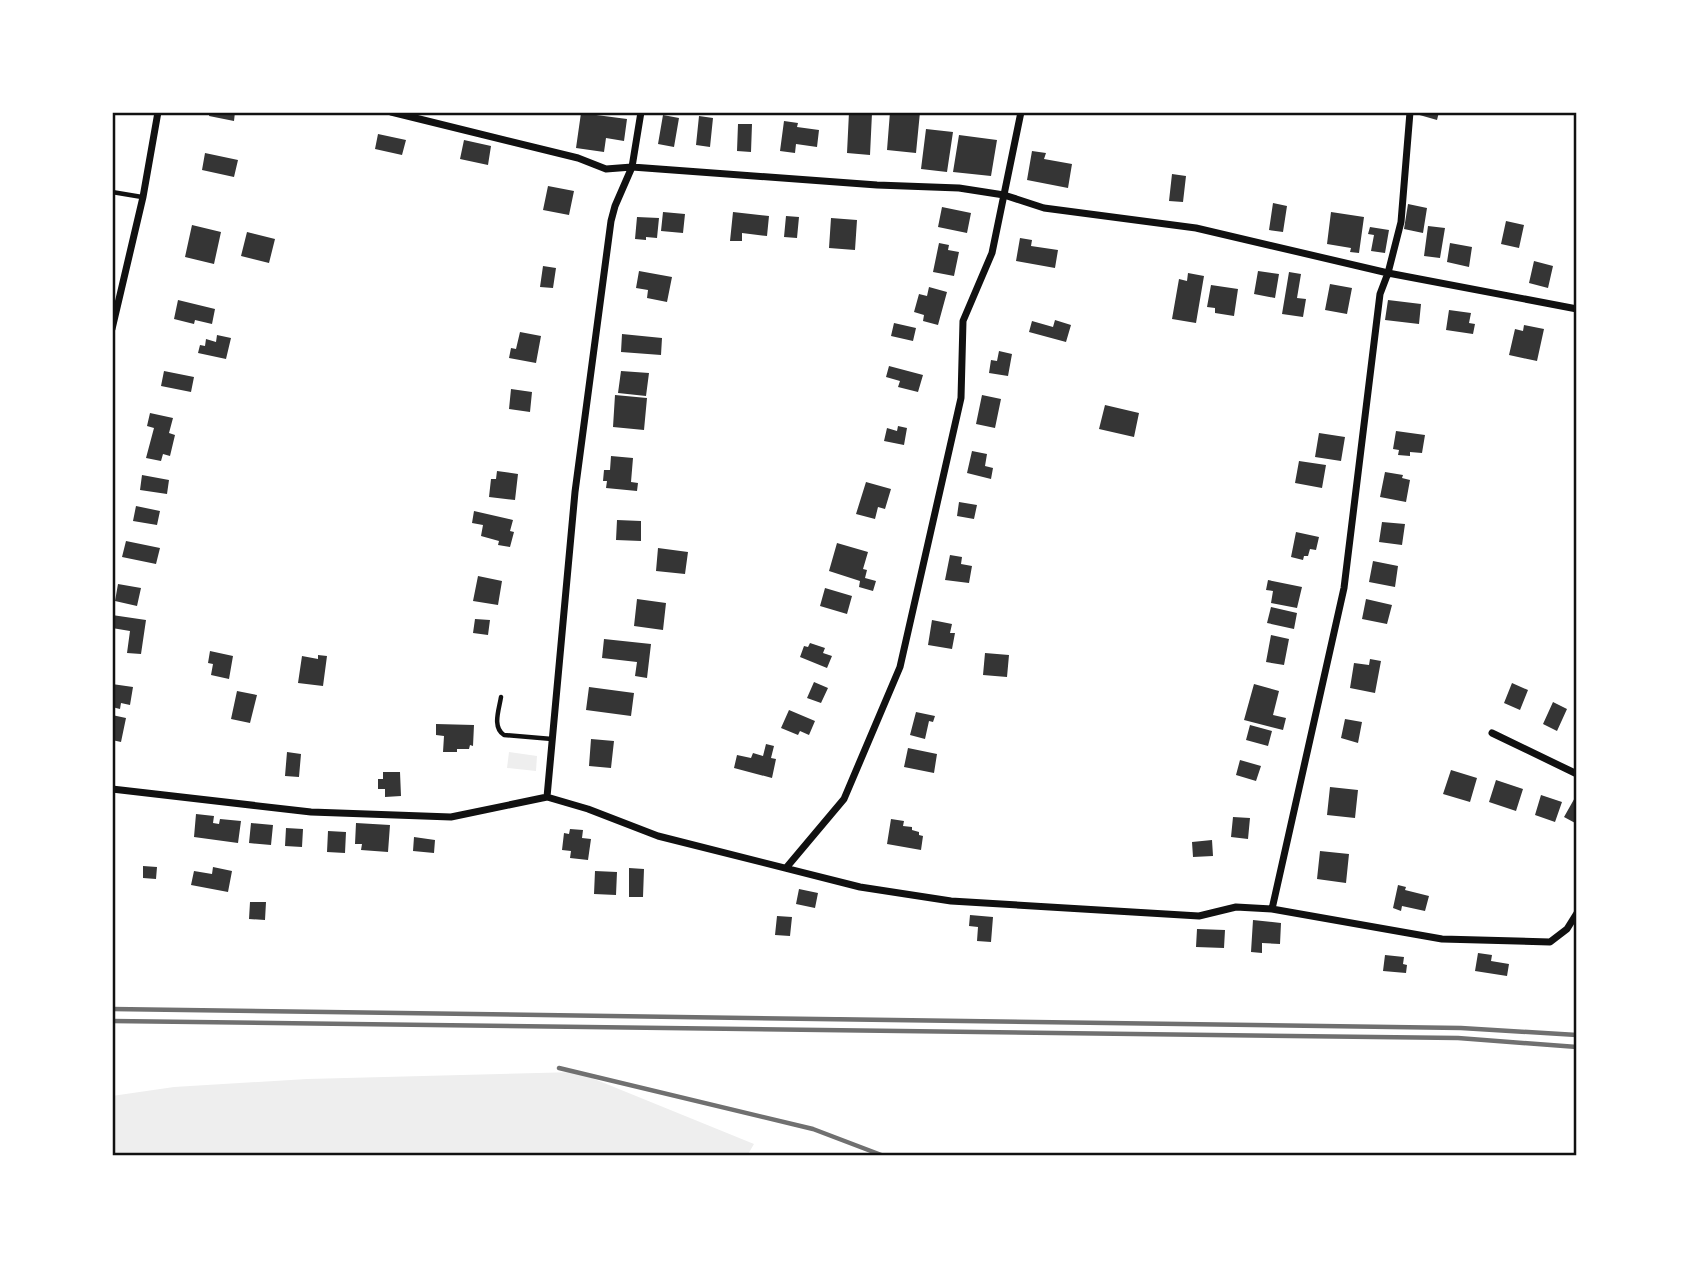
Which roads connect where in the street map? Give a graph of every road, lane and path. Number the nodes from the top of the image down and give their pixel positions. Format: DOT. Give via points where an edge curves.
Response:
graph roads {
  1 [pos="158,112"];
  2 [pos="391,112"];
  3 [pos="641,112"];
  4 [pos="1021,112"];
  5 [pos="1410,112"];
  6 [pos="632,167"];
  7 [pos="112,192"];
  8 [pos="1004,195"];
  9 [pos="143,197"];
  10 [pos="1388,273"];
  11 [pos="1577,309"];
  12 [pos="112,329"];
  13 [pos="501,697"];
  14 [pos="1492,733"];
  15 [pos="553,740"];
  16 [pos="1577,774"];
  17 [pos="112,789"];
  18 [pos="547,797"];
  19 [pos="786,868"];
  20 [pos="1272,909"];
  21 [pos="1577,912"];
  1 -- 9 [label="street"];
  2 -- 6 [label="street" via="606,169"];
  3 -- 6 [label="street"];
  4 -- 8 [label="street"];
  5 -- 10 [label="street" via="1401,222"];
  6 -- 8 [label="street" via="959,188"];
  6 -- 15 [label="street" via="611,221 575,492"];
  7 -- 9 [label="lane"];
  8 -- 10 [label="street" via="1044,208 1196,228"];
  8 -- 19 [label="street" via="992,253 963,321 961,398 900,667 845,799"];
  9 -- 12 [label="street"];
  10 -- 11 [label="street"];
  10 -- 20 [label="street" via="1380,294 1344,588"];
  13 -- 15 [label="lane" via="499,732"];
  14 -- 16 [label="street"];
  15 -- 18 [label="street"];
  17 -- 18 [label="street" via="311,812 451,817"];
  18 -- 19 [label="street" via="658,836"];
  19 -- 20 [label="street" via="860,887 951,901 1199,916 1236,907"];
  20 -- 21 [label="street" via="1442,939 1550,943 1567,929"];
}
